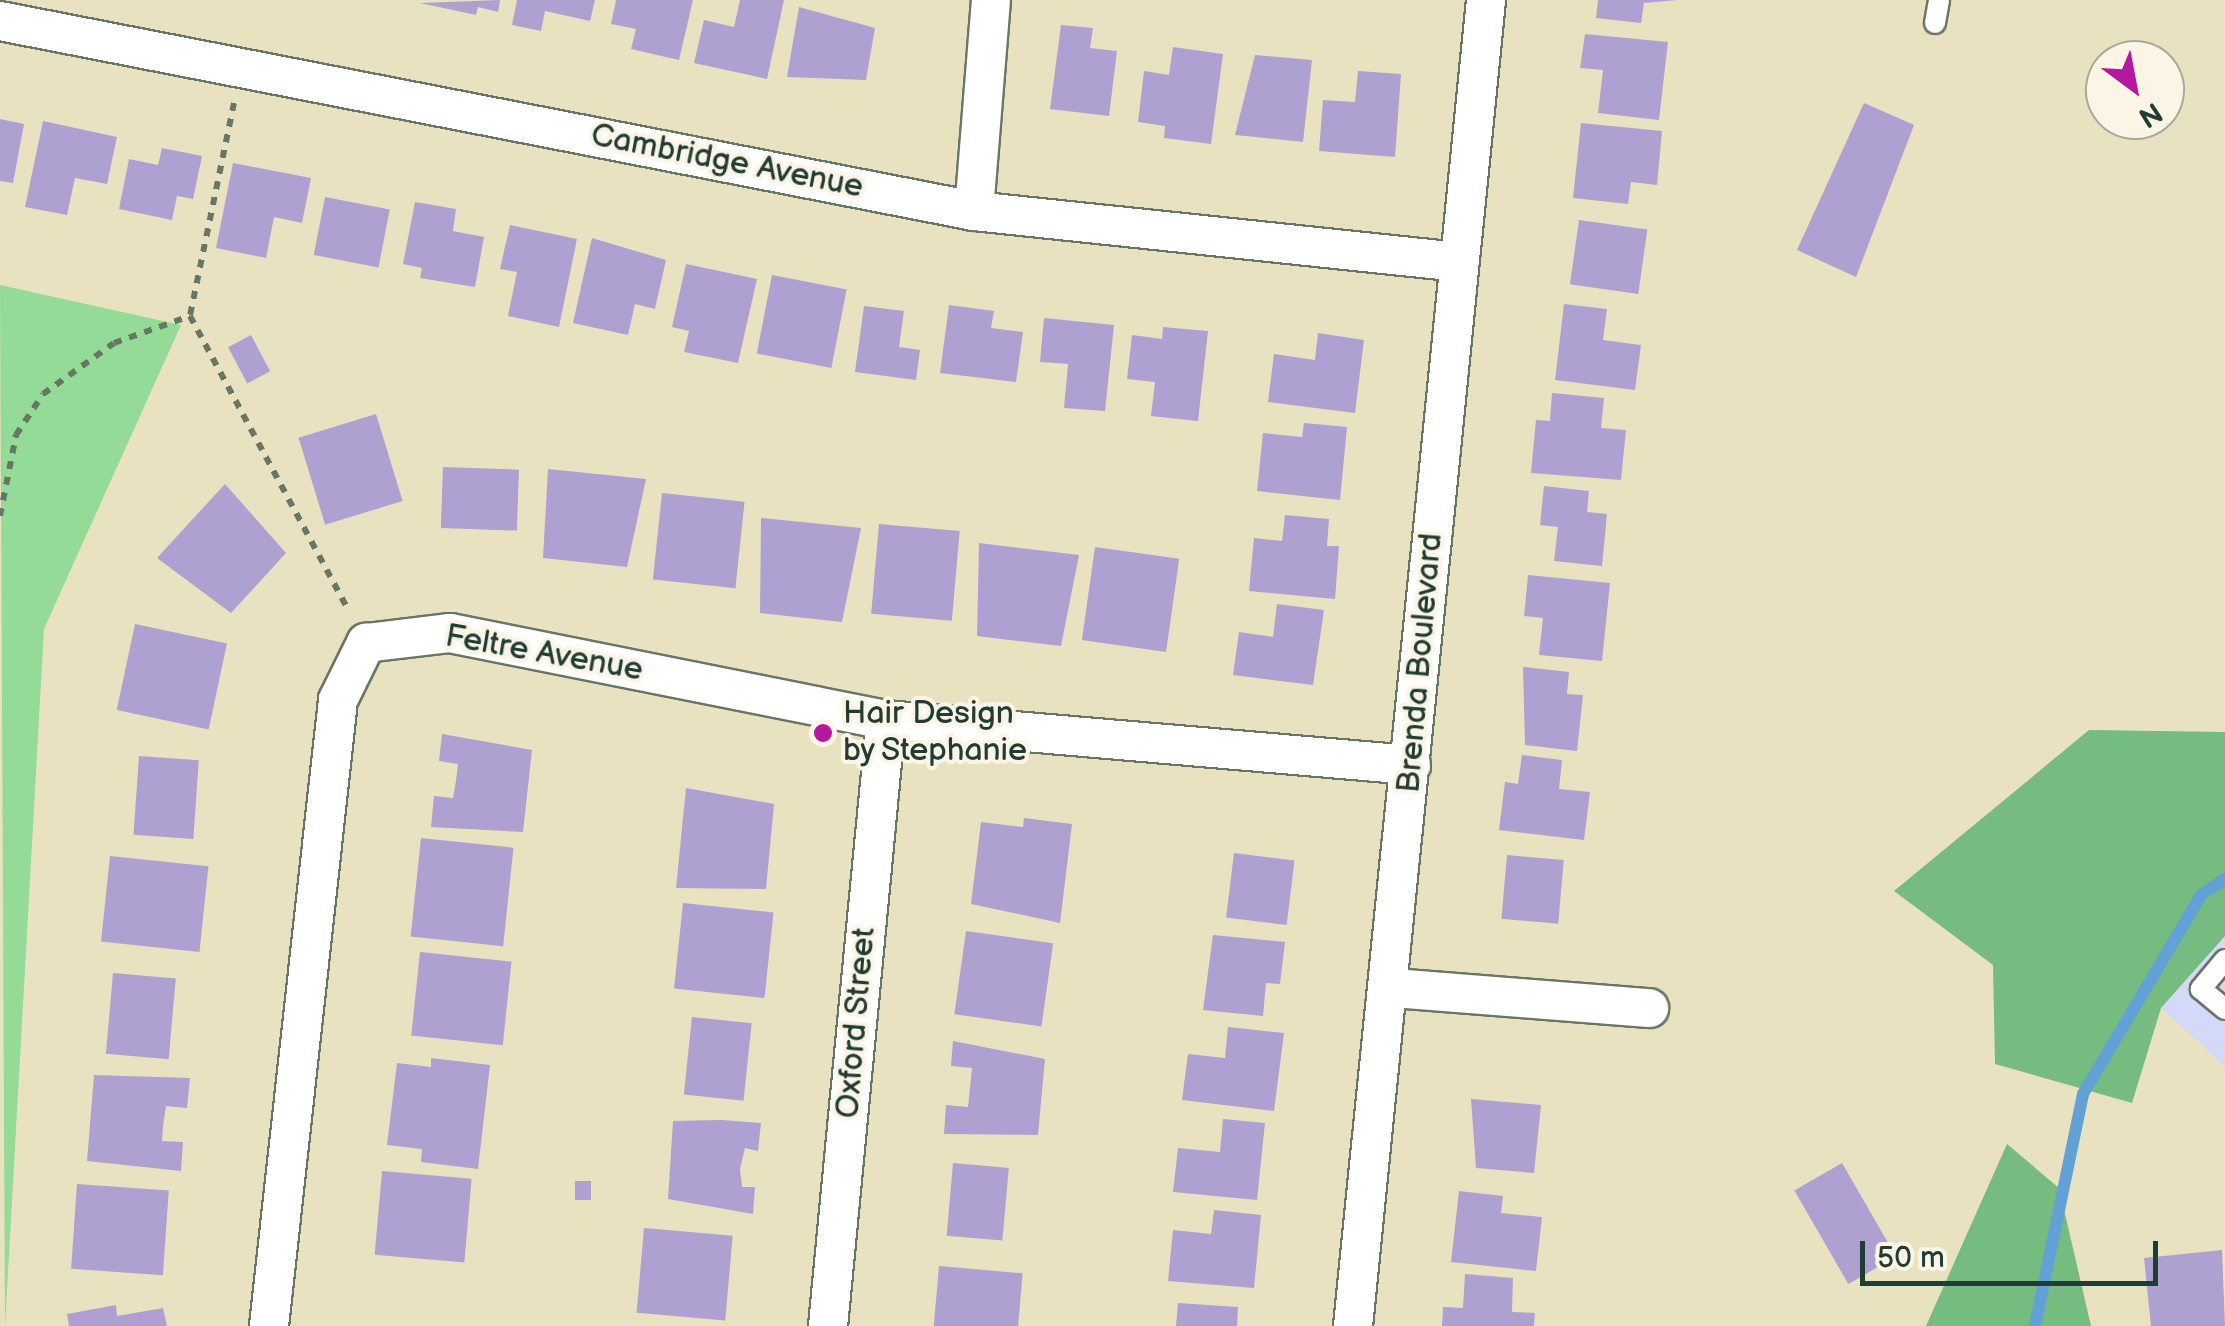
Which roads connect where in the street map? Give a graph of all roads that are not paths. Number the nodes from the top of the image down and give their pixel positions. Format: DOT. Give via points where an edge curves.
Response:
graph roads {
  1 [pos="991,0"];
  2 [pos="1486,0"];
  3 [pos="1939,0"];
  4 [pos="0,21"];
  5 [pos="1935,23"];
  6 [pos="974,210"];
  7 [pos="1460,262"];
  8 [pos="886,720"];
  9 [pos="1411,765"];
  10 [pos="2225,960"];
  11 [pos="1393,988"];
  12 [pos="1649,1008"];
  13 [pos="2225,1009"];
  14 [pos="268,1326"];
  15 [pos="828,1326"];
  16 [pos="1354,1326"];
  1 -- 6 [label="street"];
  2 -- 7 [label="street, Brenda Boulevard"];
  3 -- 5 [label="lane"];
  4 -- 6 [label="street, Cambridge Avenue"];
  6 -- 7 [label="street, Cambridge Avenue"];
  7 -- 9 [label="street, Brenda Boulevard"];
  8 -- 9 [label="street, Feltre Avenue"];
  8 -- 14 [label="street, Feltre Avenue" via="450,633 366,643 338,700"];
  8 -- 15 [label="street, Oxford Street"];
  9 -- 11 [label="street, Brenda Boulevard"];
  10 -- 13 [label="lane" via="2201,989"];
  11 -- 12 [label="street"];
  11 -- 16 [label="street, Brenda Boulevard"];
}
